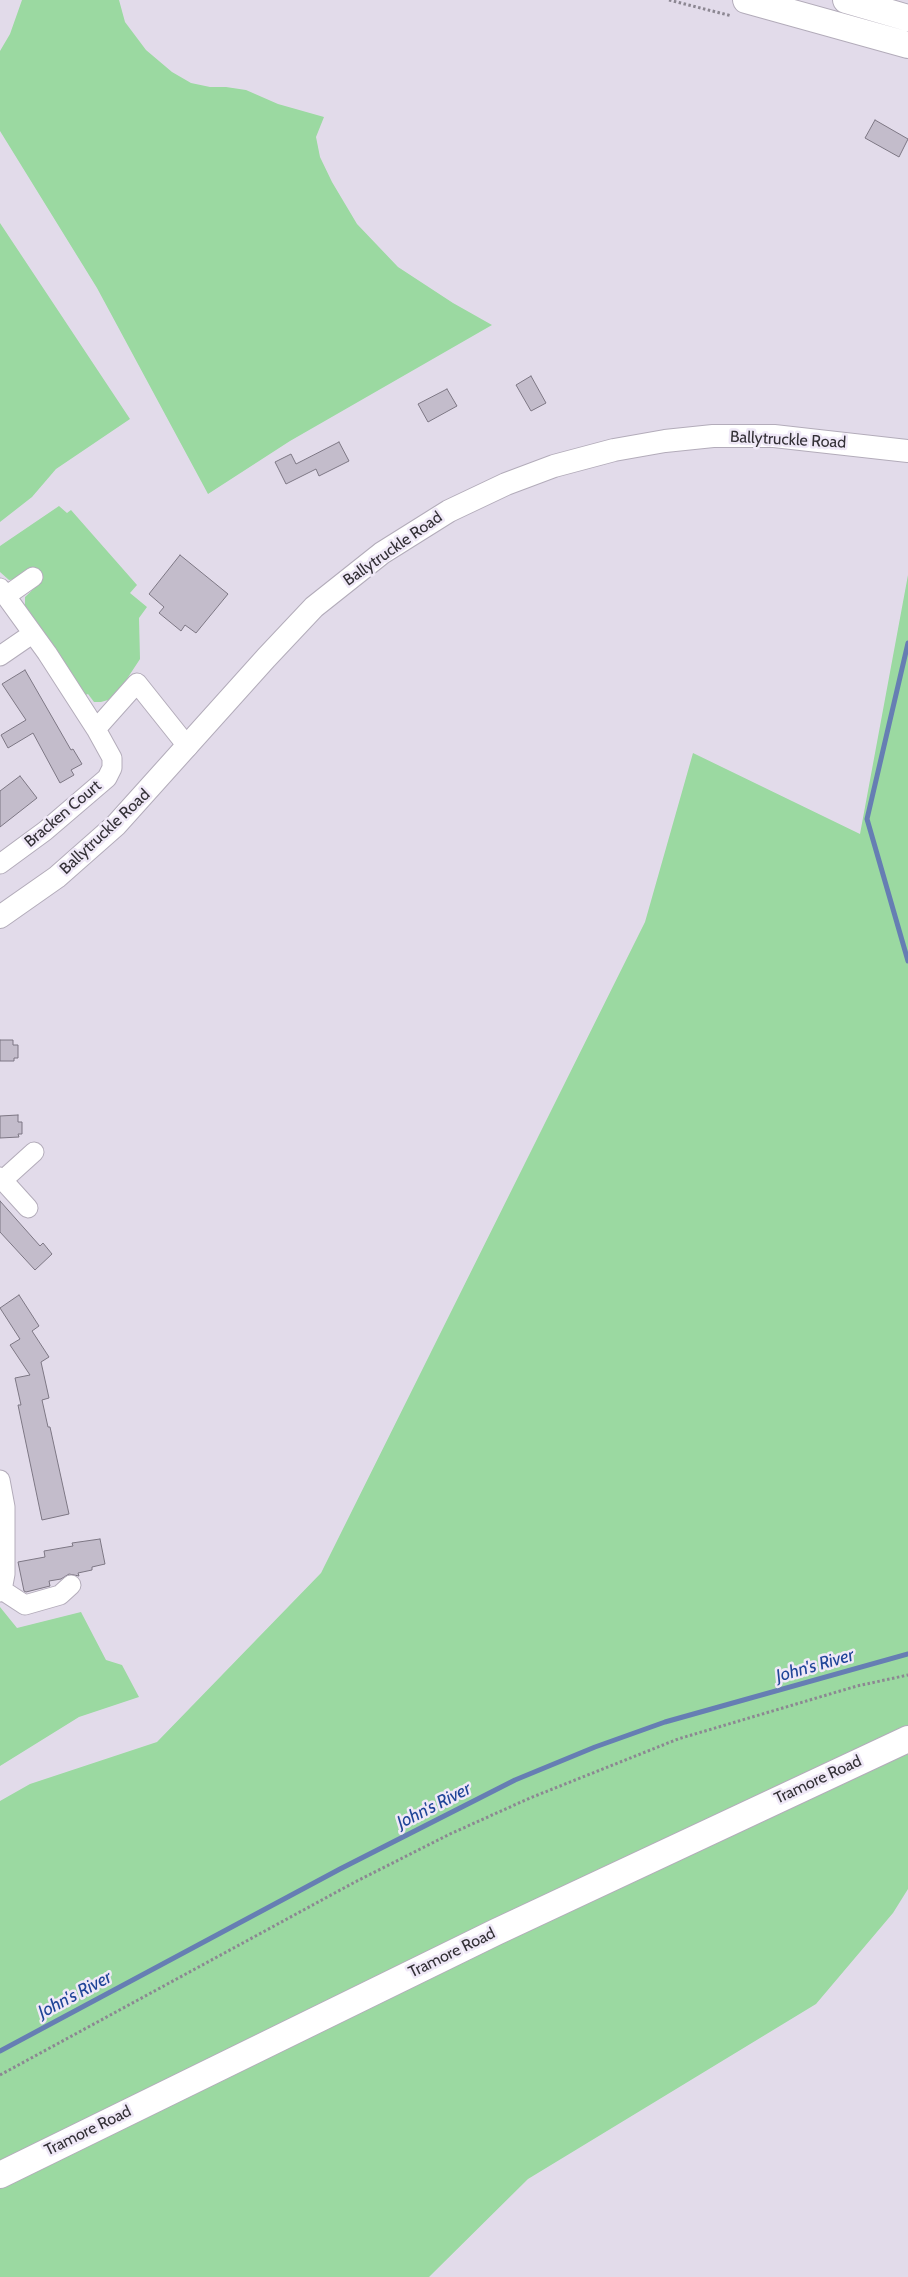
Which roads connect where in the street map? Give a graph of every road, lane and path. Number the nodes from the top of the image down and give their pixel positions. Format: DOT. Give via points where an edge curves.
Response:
graph roads {
  1 [pos="746,0"];
  2 [pos="846,0"];
  3 [pos="908,18"];
  4 [pos="908,45"];
  5 [pos="908,451"];
  6 [pos="33,577"];
  7 [pos="3,592"];
  8 [pos="32,634"];
  9 [pos="0,656"];
  10 [pos="96,729"];
  11 [pos="188,747"];
  12 [pos="0,864"];
  13 [pos="0,917"];
  14 [pos="34,1152"];
  15 [pos="1,1179"];
  16 [pos="28,1208"];
  17 [pos="0,1480"];
  18 [pos="71,1585"];
  19 [pos="1,1591"];
  20 [pos="908,1675"];
  21 [pos="908,1739"];
  22 [pos="0,2075"];
  23 [pos="0,2175"];
  1 -- 4 [label="main road"];
  2 -- 3 [label="main road"];
  5 -- 11 [label="street, Ballytruckle Road" via="782,436 689,438 597,454 506,484 434,519 346,580 285,637"];
  6 -- 7 [label="street, Bracken Court"];
  7 -- 8 [label="street, Bracken Court"];
  8 -- 9 [label="street"];
  8 -- 10 [label="street, Bracken Court"];
  10 -- 11 [label="street" via="137,684"];
  10 -- 12 [label="street, Bracken Court" via="112,758 107,778"];
  11 -- 13 [label="street, Ballytruckle Road" via="97,843 57,877"];
  14 -- 15 [label="street"];
  15 -- 16 [label="street"];
  17 -- 19 [label="street" via="5,1507 5,1574"];
  18 -- 19 [label="street" via="60,1595 25,1605"];
  20 -- 22 [label="path" via="857,1686 678,1739 522,1801 346,1887"];
  21 -- 23 [label="main road, Tramore Road" via="496,1932"];
}
